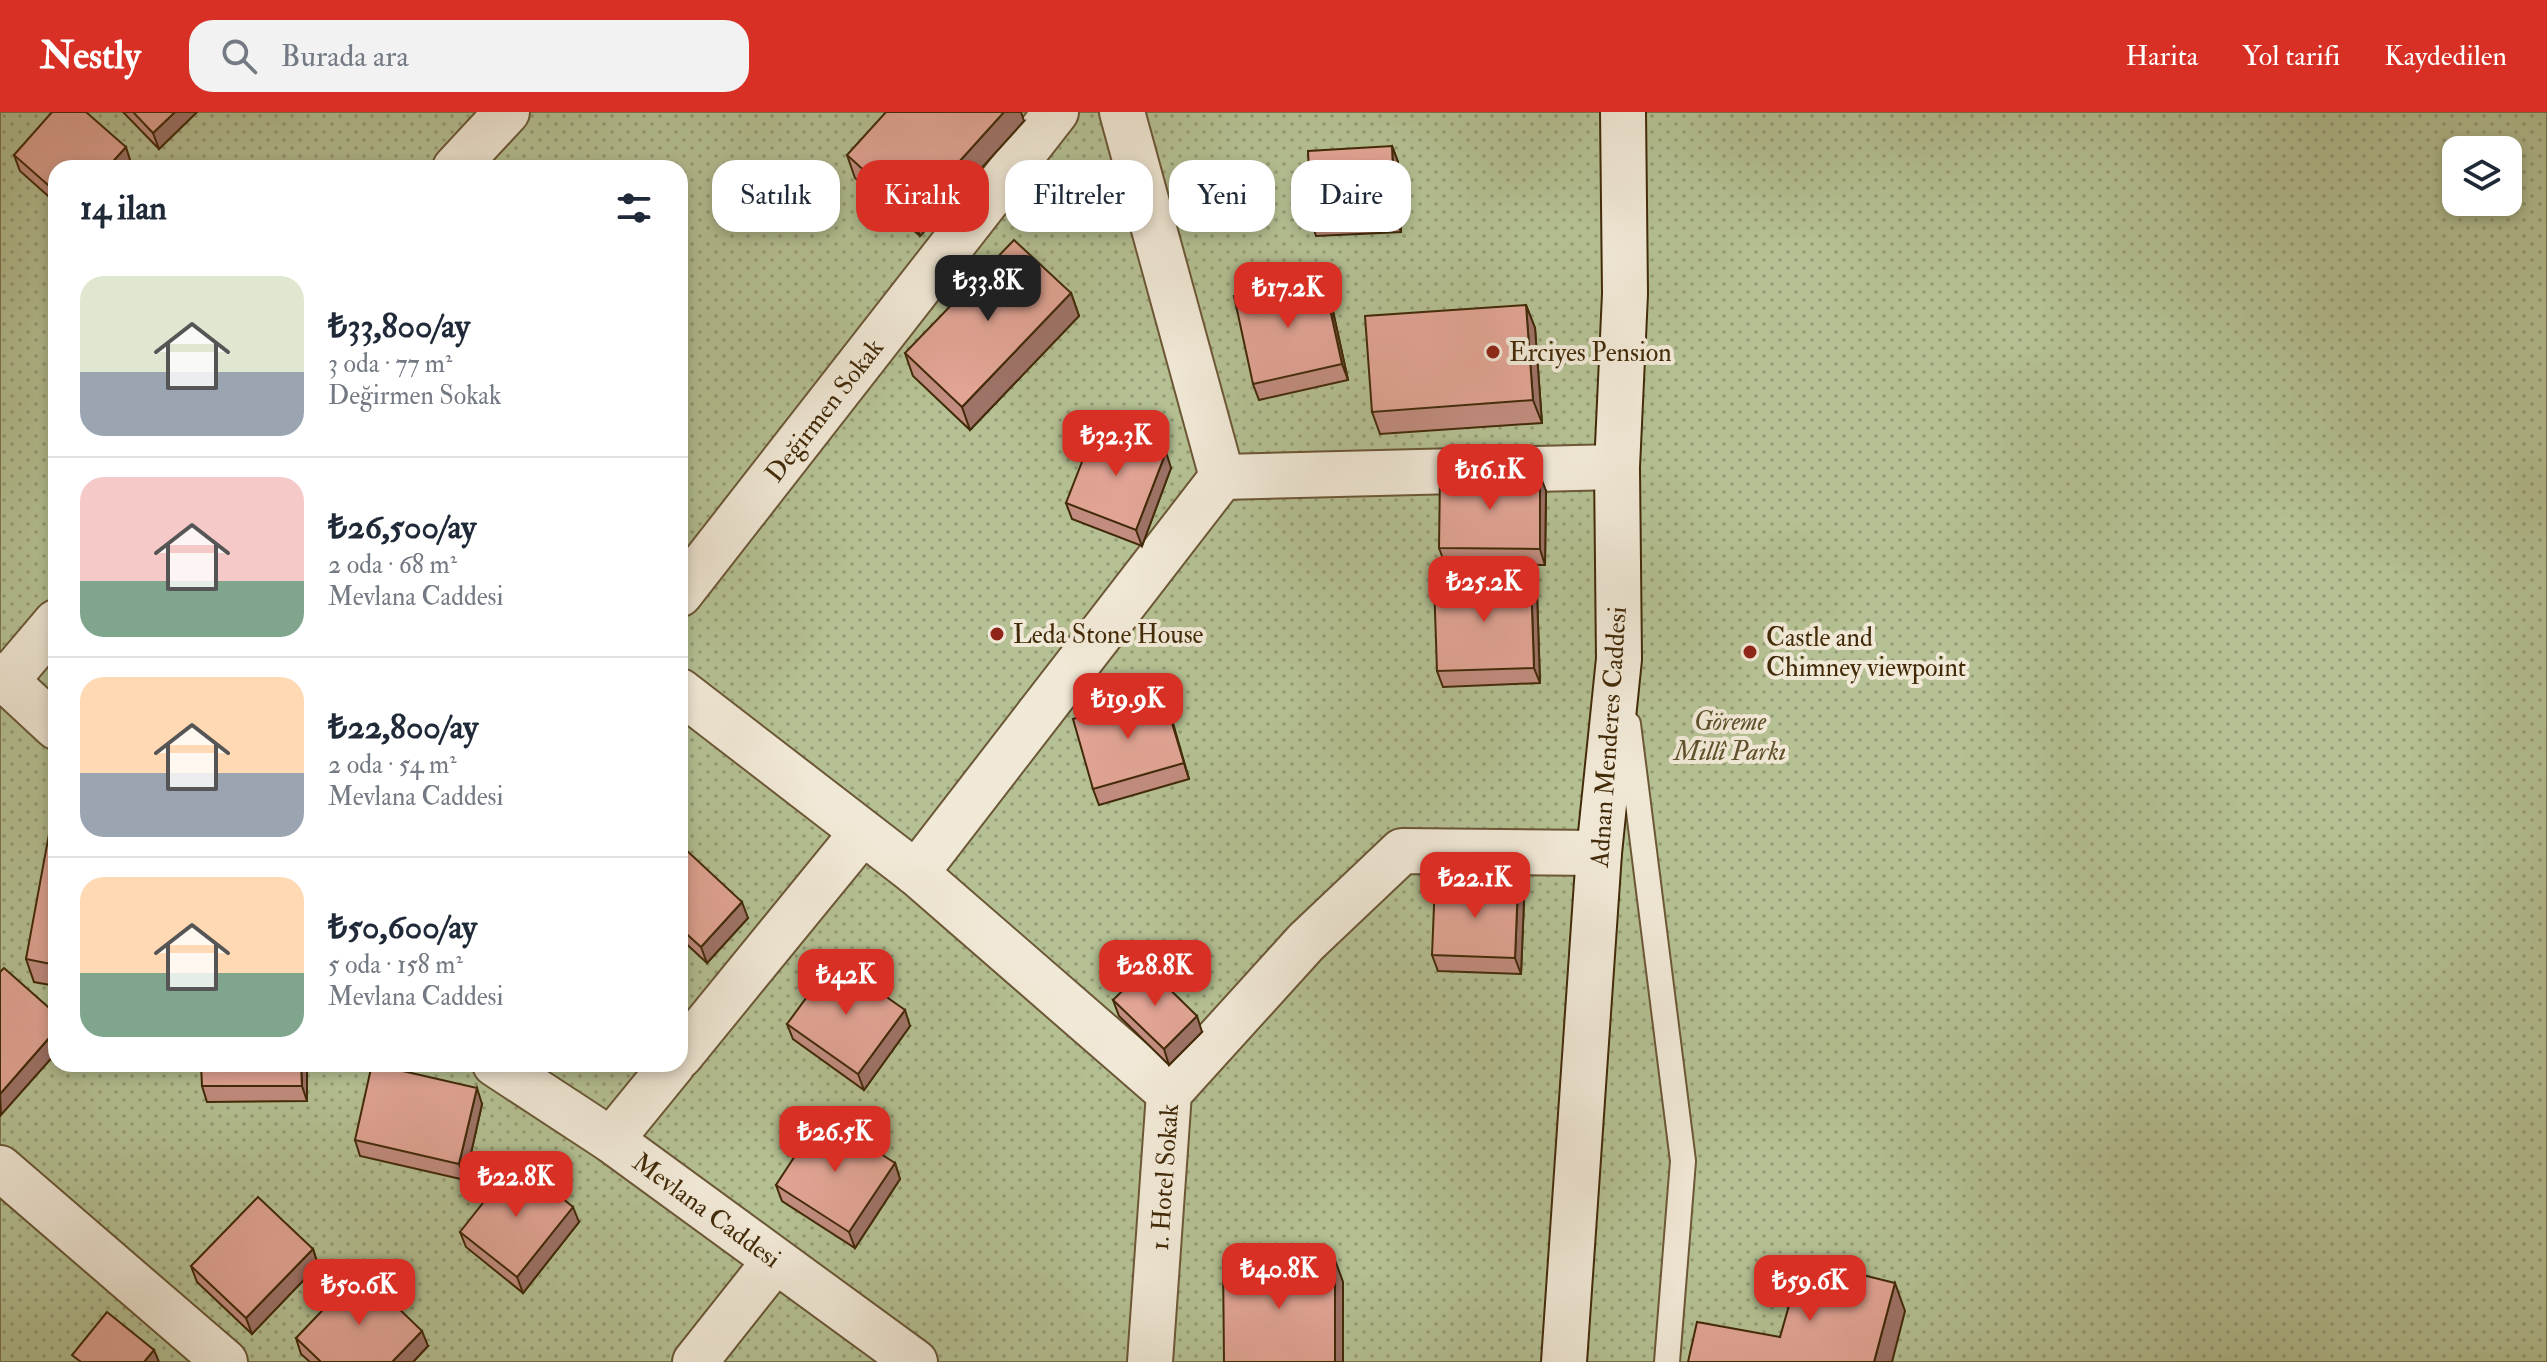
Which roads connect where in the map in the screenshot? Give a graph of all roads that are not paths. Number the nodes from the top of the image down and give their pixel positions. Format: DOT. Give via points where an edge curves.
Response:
graph roads {
  1 [pos="507,112"];
  2 [pos="1056,112"];
  3 [pos="1122,112"];
  4 [pos="1623,112"];
  5 [pos="462,160"];
  6 [pos="1617,467"];
  7 [pos="1222,477"];
  8 [pos="688,584"];
  9 [pos="48,630"];
  10 [pos="1619,659"];
  11 [pos="3,678"];
  12 [pos="688,697"];
  13 [pos="48,720"];
  14 [pos="862,833"];
  15 [pos="1599,853"];
  16 [pos="916,873"];
  17 [pos="688,1046"];
  18 [pos="507,1072"];
  19 [pos="666,1072"];
  20 [pos="1169,1093"];
  21 [pos="611,1140"];
  22 [pos="0,1168"];
  23 [pos="775,1261"];
  24 [pos="225,1362"];
  25 [pos="695,1362"];
  26 [pos="915,1362"];
  27 [pos="1150,1362"];
  28 [pos="1564,1362"];
  29 [pos="1667,1362"];
  1 -- 5 [label="street"];
  2 -- 8 [label="street, Değirmen Sokak"];
  3 -- 7 [label="street"];
  4 -- 6 [label="street, Adnan Menderes Caddesi" via="1625,294"];
  6 -- 7 [label="street"];
  6 -- 10 [label="street, Adnan Menderes Caddesi"];
  7 -- 16 [label="street"];
  9 -- 11 [label="street"];
  10 -- 15 [label="street, Adnan Menderes Caddesi"];
  10 -- 29 [label="lane" via="1683,1161"];
  11 -- 13 [label="street"];
  12 -- 14 [label="street"];
  14 -- 16 [label="street"];
  14 -- 17 [label="street"];
  15 -- 20 [label="street, 1. Hotel Sokak" via="1402,851 1306,942"];
  15 -- 28 [label="street, Adnan Menderes Caddesi"];
  16 -- 20 [label="street"];
  18 -- 21 [label="street, Mevlana Caddesi"];
  19 -- 21 [label="street"];
  20 -- 27 [label="street, 1. Hotel Sokak"];
  21 -- 23 [label="street, Mevlana Caddesi"];
  22 -- 24 [label="street"];
  23 -- 25 [label="street"];
  23 -- 26 [label="street, Mevlana Caddesi"];
}
